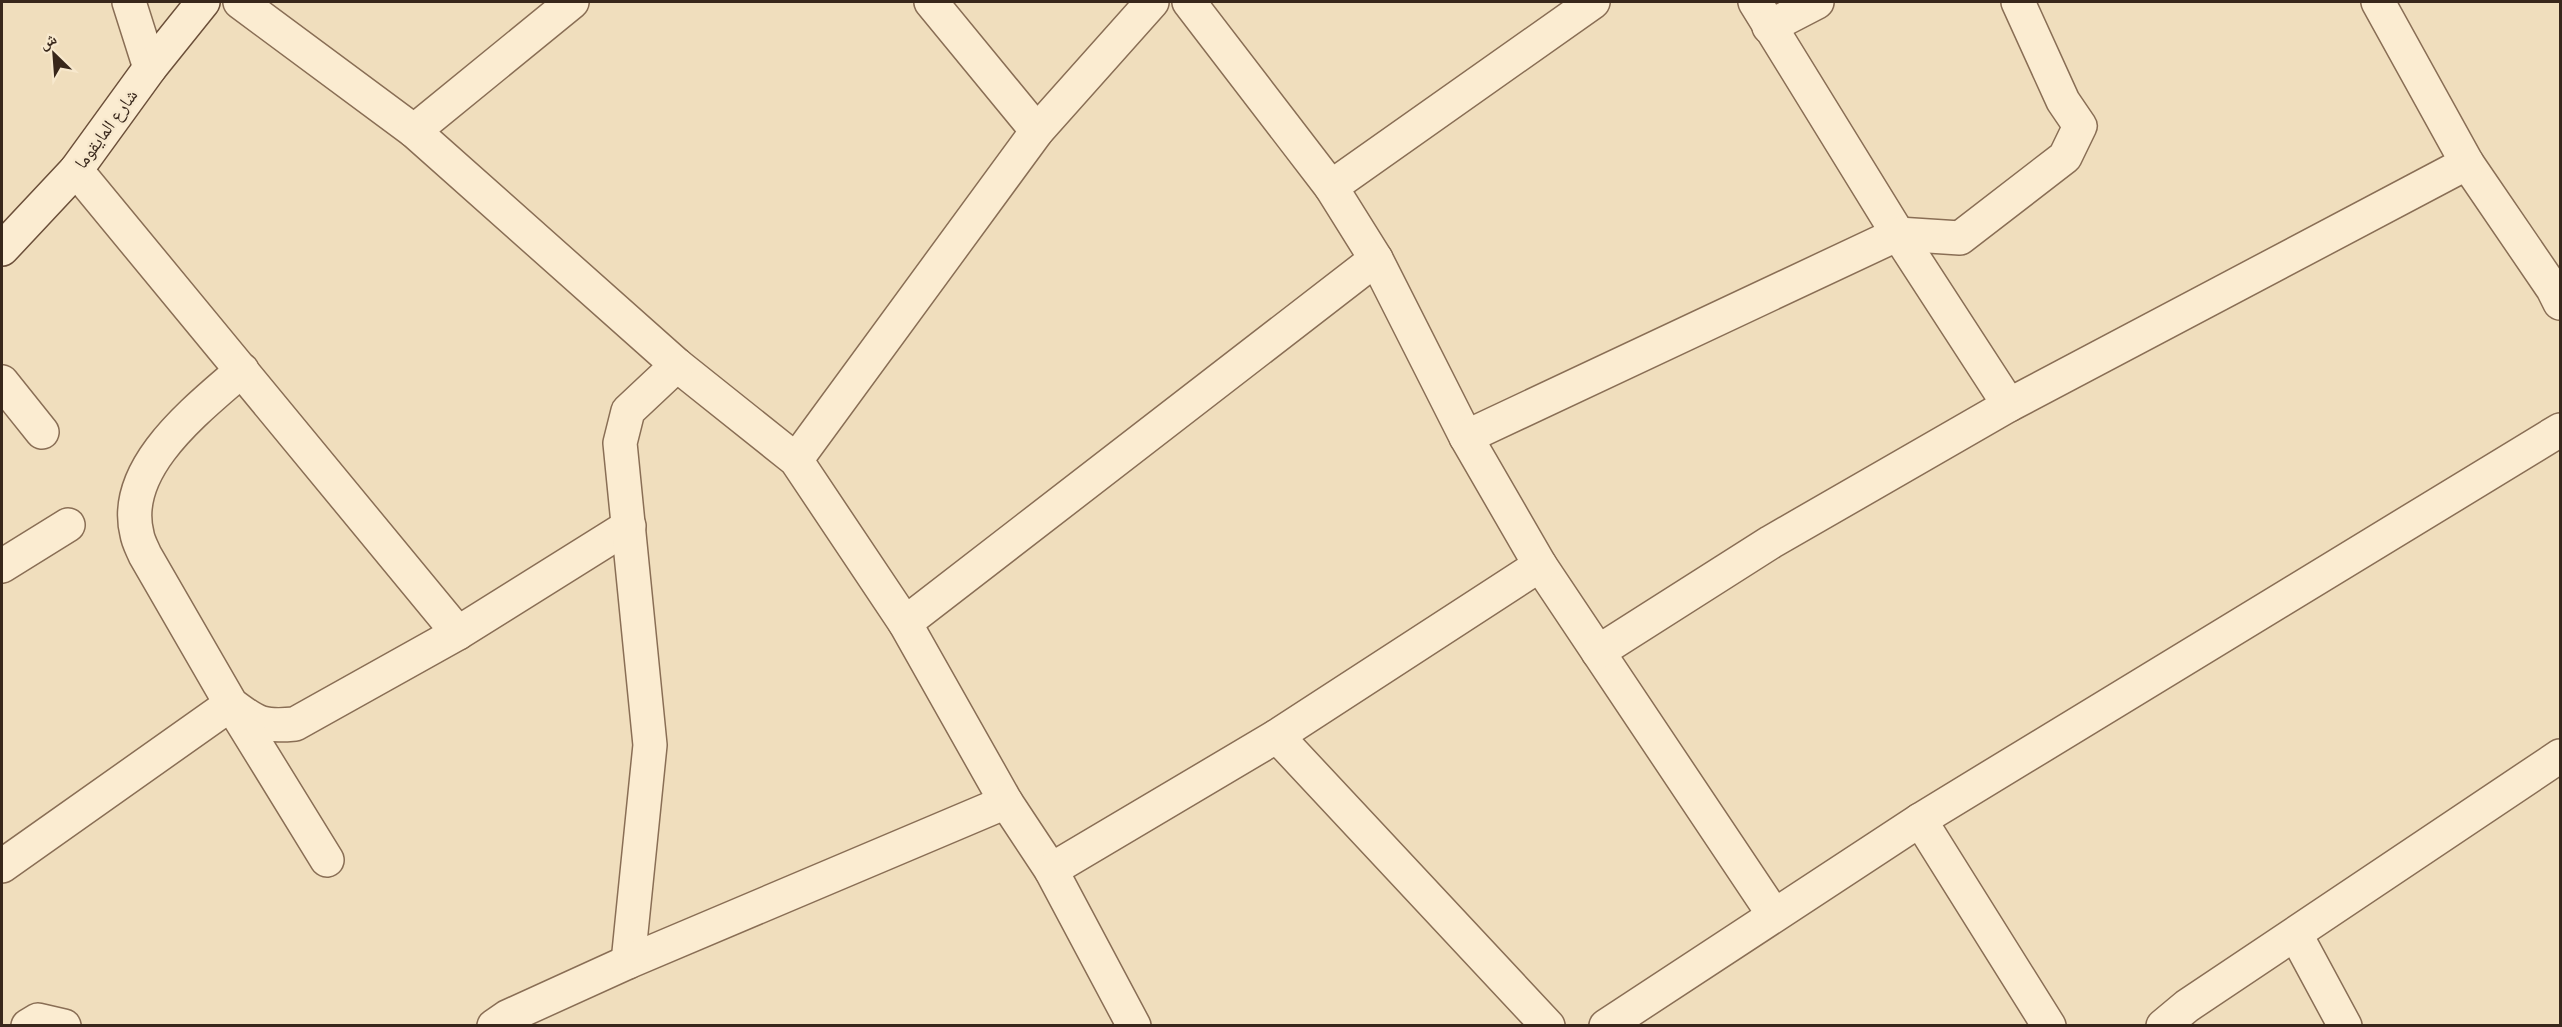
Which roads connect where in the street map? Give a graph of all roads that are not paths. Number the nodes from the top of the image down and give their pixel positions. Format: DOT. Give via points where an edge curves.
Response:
graph roads {
  1 [pos="129,2"];
  2 [pos="203,2"];
  3 [pos="240,2"];
  4 [pos="572,2"];
  5 [pos="931,2"];
  6 [pos="1152,2"];
  7 [pos="1189,2"];
  8 [pos="1593,2"];
  9 [pos="1817,2"];
  10 [pos="2018,2"];
  11 [pos="2378,2"];
  12 [pos="1762,14"];
  13 [pos="150,68"];
  14 [pos="414,131"];
  15 [pos="1037,131"];
  16 [pos="2467,163"];
  17 [pos="76,170"];
  18 [pos="1331,187"];
  19 [pos="1898,234"];
  20 [pos="2,249"];
  21 [pos="1376,259"];
  22 [pos="2558,292"];
  23 [pos="677,365"];
  24 [pos="242,370"];
  25 [pos="2,382"];
  26 [pos="2010,405"];
  27 [pos="2560,430"];
  28 [pos="42,432"];
  29 [pos="1466,437"];
  30 [pos="796,460"];
  31 [pos="68,525"];
  32 [pos="629,526"];
  33 [pos="1540,565"];
  34 [pos="2,566"];
  35 [pos="905,623"];
  36 [pos="458,633"];
  37 [pos="1598,652"];
  38 [pos="231,704"];
  39 [pos="1277,736"];
  40 [pos="2560,756"];
  41 [pos="1006,802"];
  42 [pos="1920,820"];
  43 [pos="5,856"];
  44 [pos="327,860"];
  45 [pos="1051,870"];
  46 [pos="1774,915"];
  47 [pos="2296,936"];
  48 [pos="628,962"];
  49 [pos="28,1026"];
  50 [pos="64,1026"];
  51 [pos="494,1026"];
  52 [pos="1134,1026"];
  53 [pos="1548,1026"];
  54 [pos="1606,1026"];
  55 [pos="2049,1026"];
  56 [pos="2163,1026"];
  57 [pos="2345,1026"];
  1 -- 13 [label="street"];
  2 -- 13 [label="street, شارع المايقوما"];
  3 -- 14 [label="street"];
  4 -- 14 [label="street"];
  5 -- 15 [label="street"];
  6 -- 15 [label="street"];
  7 -- 18 [label="street"];
  8 -- 18 [label="street"];
  9 -- 12 [label="street"];
  10 -- 19 [label="street" via="2063,101 2080,126 2065,156 1960,238"];
  11 -- 16 [label="street"];
  12 -- 19 [label="street"];
  13 -- 17 [label="street, شارع المايقوما"];
  14 -- 23 [label="street"];
  15 -- 30 [label="street"];
  16 -- 22 [label="street"];
  16 -- 26 [label="street"];
  17 -- 20 [label="street, شارع المايقوما"];
  17 -- 24 [label="street"];
  18 -- 21 [label="street"];
  19 -- 26 [label="street"];
  19 -- 29 [label="street"];
  21 -- 29 [label="street"];
  21 -- 35 [label="street"];
  23 -- 30 [label="street"];
  23 -- 32 [label="street" via="628,411 620,443"];
  24 -- 36 [label="street"];
  24 -- 38 [label="street" via="166,442 148,465 136,502 136,532 145,555"];
  25 -- 28 [label="street"];
  26 -- 37 [label="street" via="1771,542"];
  27 -- 42 [label="street"];
  29 -- 33 [label="street"];
  30 -- 35 [label="street"];
  31 -- 34 [label="street"];
  32 -- 36 [label="street"];
  32 -- 48 [label="street" via="650,745"];
  33 -- 37 [label="street"];
  33 -- 39 [label="street"];
  35 -- 41 [label="street"];
  36 -- 38 [label="street" via="296,724 269,726"];
  37 -- 46 [label="street"];
  38 -- 43 [label="street"];
  38 -- 44 [label="street"];
  39 -- 45 [label="street"];
  39 -- 53 [label="street"];
  40 -- 47 [label="street"];
  41 -- 45 [label="street"];
  41 -- 48 [label="street"];
  42 -- 46 [label="street"];
  42 -- 55 [label="street"];
  45 -- 52 [label="street"];
  46 -- 54 [label="street"];
  47 -- 56 [label="street" via="2187,1006"];
  47 -- 57 [label="street"];
  48 -- 51 [label="street"];
  49 -- 50 [label="street" via="38,1020"];
}
